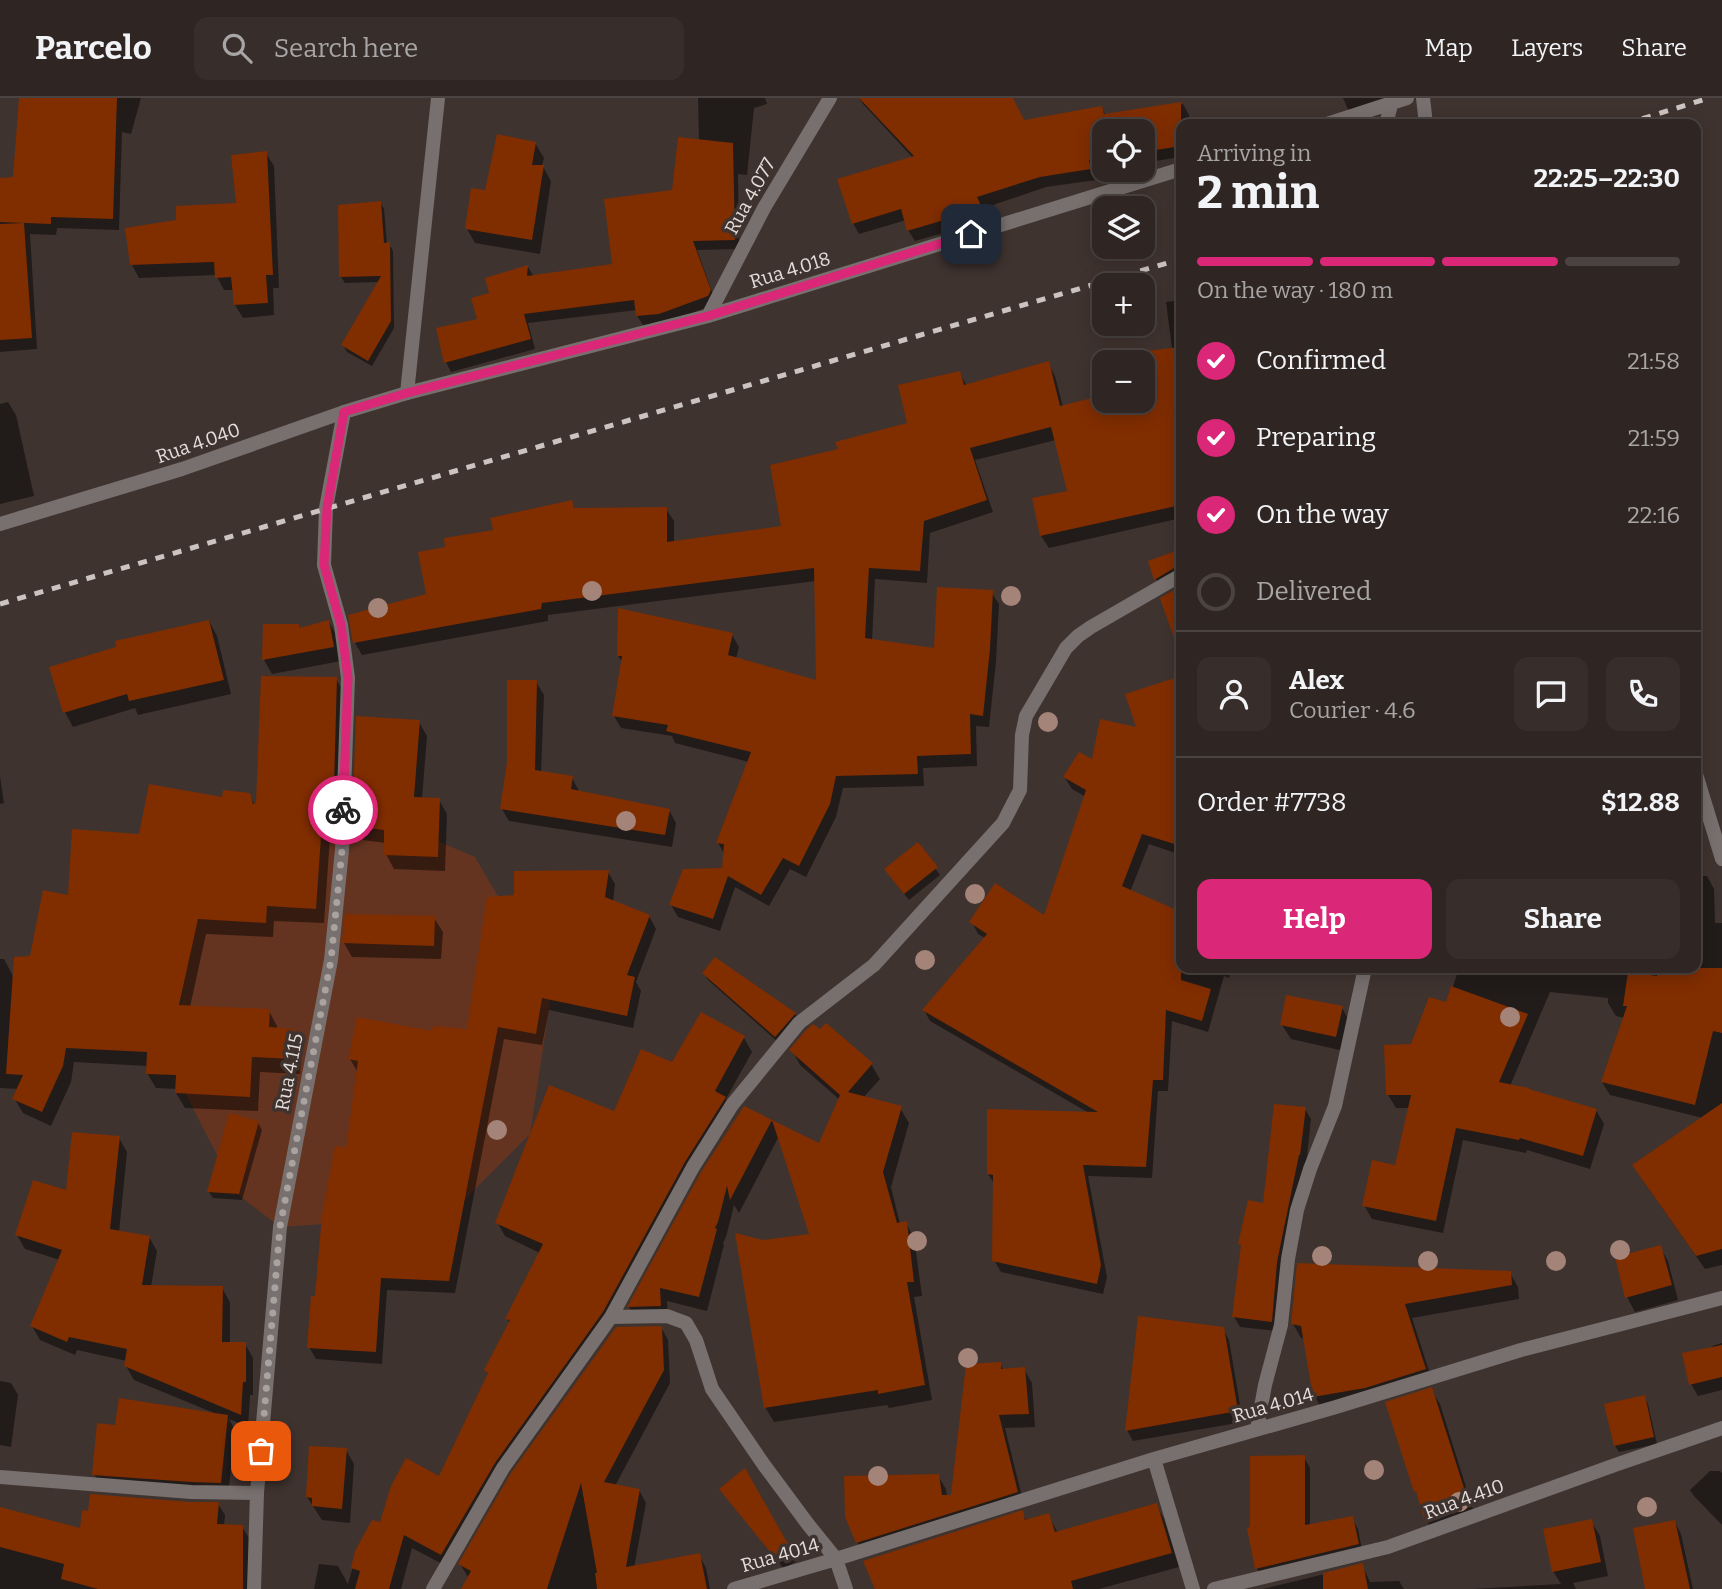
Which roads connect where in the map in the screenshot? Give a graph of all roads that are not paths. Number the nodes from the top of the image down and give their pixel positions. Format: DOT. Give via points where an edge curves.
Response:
graph roads {
  1 [pos="438,98"];
  2 [pos="830,98"];
  3 [pos="1407,98"];
  4 [pos="1423,98"];
  5 [pos="1391,104"];
  6 [pos="1343,119"];
  7 [pos="1388,119"];
  8 [pos="1425,119"];
  9 [pos="1176,171"];
  10 [pos="708,316"];
  11 [pos="407,393"];
  12 [pos="344,412"];
  13 [pos="0,524"];
  14 [pos="1176,578"];
  15 [pos="1701,790"];
  16 [pos="1722,859"];
  17 [pos="1364,973"];
  18 [pos="1722,1298"];
  19 [pos="611,1318"];
  20 [pos="1722,1428"];
  21 [pos="1257,1429"];
  22 [pos="1154,1459"];
  23 [pos="0,1477"];
  24 [pos="257,1493"];
  25 [pos="836,1559"];
  26 [pos="254,1589"];
  27 [pos="433,1589"];
  28 [pos="734,1589"];
  29 [pos="846,1589"];
  30 [pos="1193,1589"];
  31 [pos="1214,1589"];
  1 -- 11 [label="street"];
  2 -- 10 [label="street, Rua 4.077" via="764,208"];
  3 -- 5 [label="street"];
  4 -- 8 [label="street"];
  5 -- 6 [label="street"];
  5 -- 7 [label="street"];
  9 -- 10 [label="street, Rua 4.018"];
  10 -- 11 [label="street, Rua 4.018"];
  11 -- 12 [label="street, Rua 4.040"];
  12 -- 13 [label="street, Rua 4.040" via="182,469"];
  12 -- 24 [label="street, Rua 4.115" via="327,508 324,565 341,625 348,678 342,850 331,960 280,1227"];
  14 -- 19 [label="street" via="1091,627 1066,648 1026,716 1020,790 1003,823 874,965 799,1023 733,1105 693,1167"];
  15 -- 16 [label="street"];
  17 -- 21 [label="street" via="1335,1106 1297,1210 1281,1325"];
  18 -- 21 [label="street, Rua 4.014" via="1521,1350"];
  19 -- 25 [label="street" via="667,1316 686,1323 712,1389"];
  19 -- 27 [label="street" via="503,1468"];
  20 -- 31 [label="street, Rua 4.410" via="1388,1547"];
  21 -- 22 [label="street, Rua 4.014"];
  22 -- 25 [label="street, Rua 4.014"];
  22 -- 30 [label="street"];
  23 -- 24 [label="street"];
  24 -- 26 [label="street, Rua 4.115"];
  25 -- 28 [label="street, Rua 4014"];
  25 -- 29 [label="street"];
}
